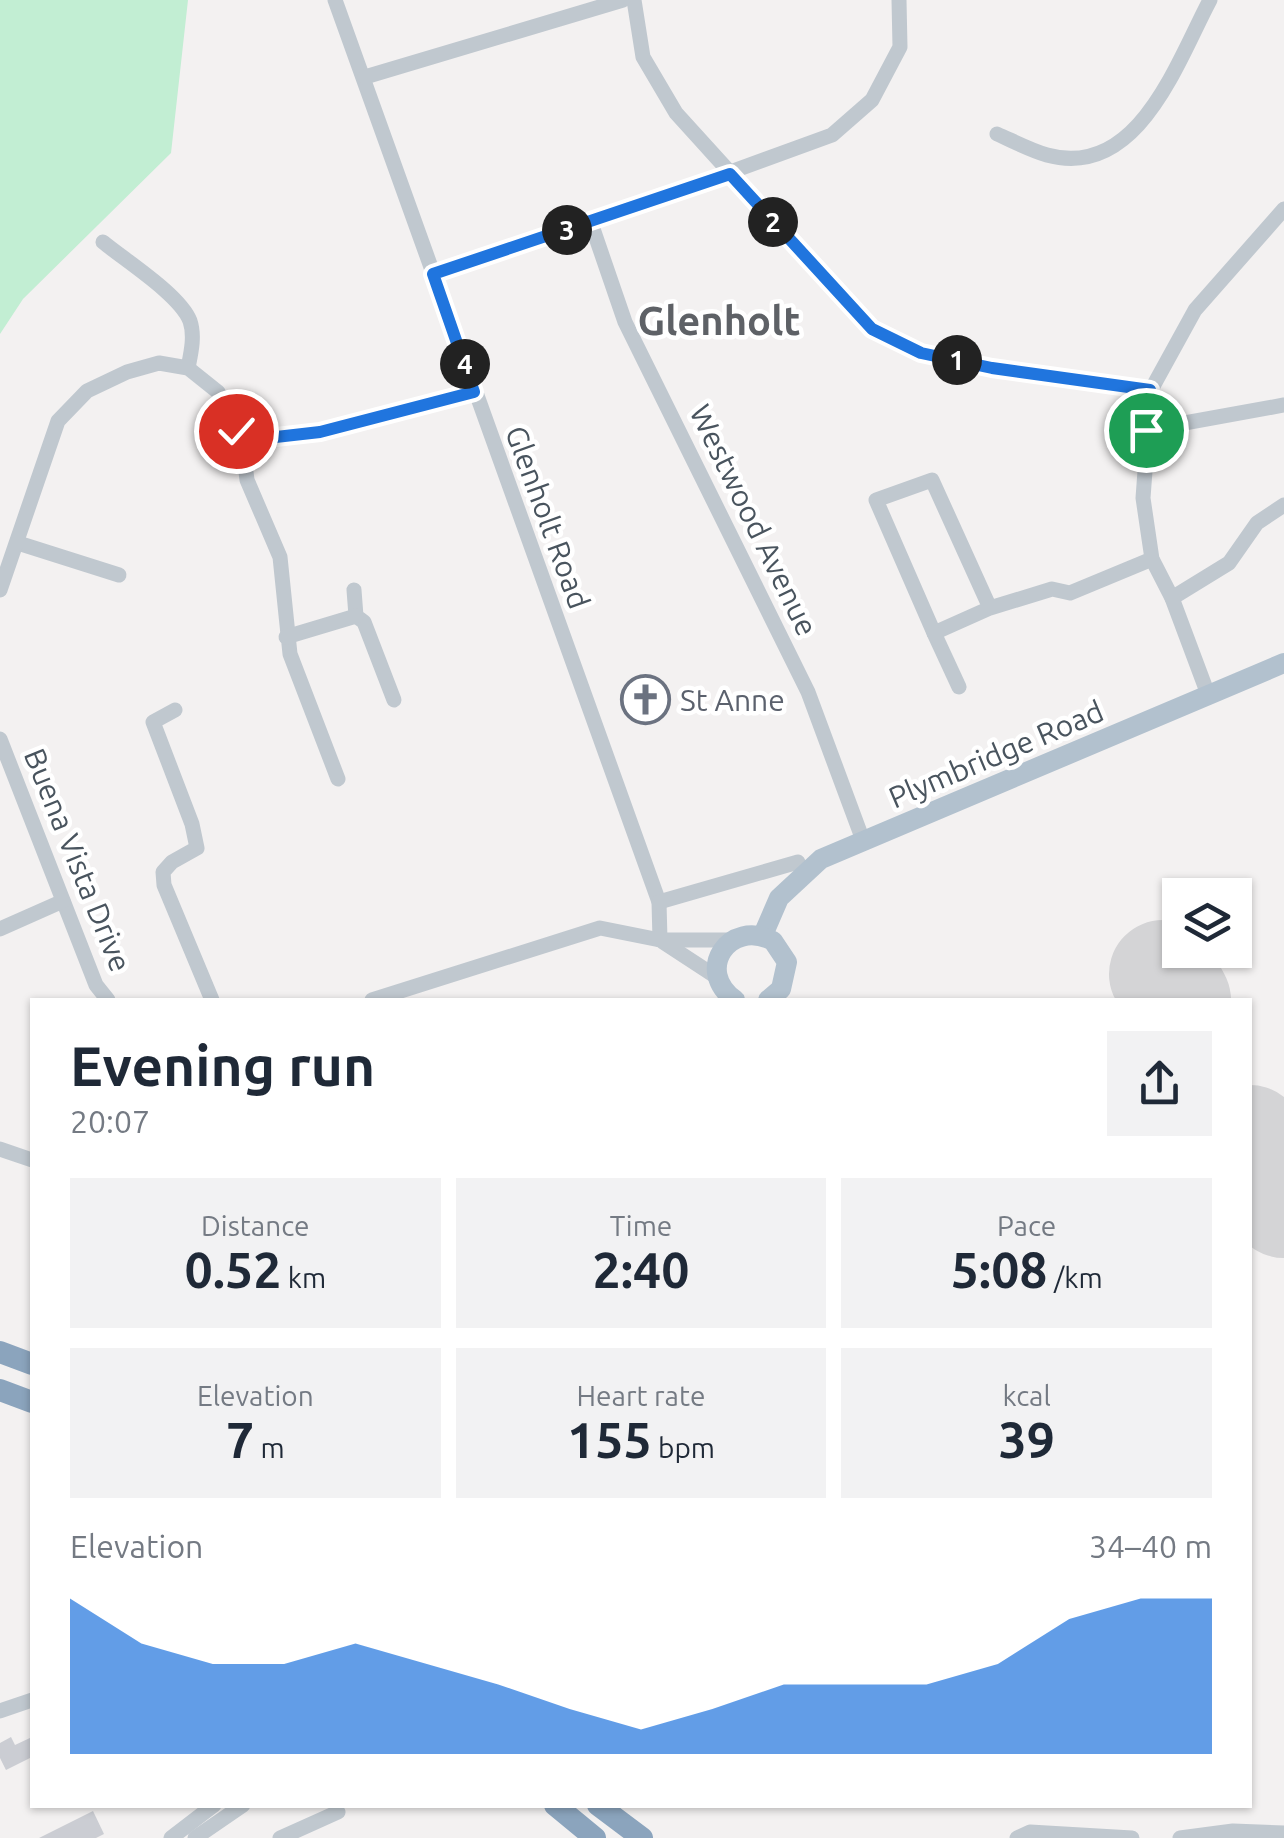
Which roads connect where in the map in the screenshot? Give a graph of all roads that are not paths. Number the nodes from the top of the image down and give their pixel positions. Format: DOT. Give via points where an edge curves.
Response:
graph roads {
  1 [pos="335,0"];
  2 [pos="623,0"];
  3 [pos="634,0"];
  4 [pos="899,0"];
  5 [pos="1210,0"];
  6 [pos="365,77"];
  7 [pos="997,134"];
  8 [pos="730,174"];
  9 [pos="1284,210"];
  10 [pos="591,223"];
  11 [pos="104,242"];
  12 [pos="433,274"];
  13 [pos="188,368"];
  14 [pos="1150,390"];
  15 [pos="474,392"];
  16 [pos="1284,405"];
  17 [pos="1146,430"];
  18 [pos="250,440"];
  19 [pos="1284,505"];
  20 [pos="18,543"];
  21 [pos="1152,559"];
  22 [pos="119,575"];
  23 [pos="0,590"];
  24 [pos="354,590"];
  25 [pos="1172,598"];
  26 [pos="990,608"];
  27 [pos="356,616"];
  28 [pos="934,633"];
  29 [pos="286,637"];
  30 [pos="1284,662"];
  31 [pos="959,687"];
  32 [pos="1209,697"];
  33 [pos="394,700"];
  34 [pos="175,710"];
  35 [pos="0,739"];
  36 [pos="338,780"];
  37 [pos="864,843"];
  38 [pos="798,862"];
  39 [pos="63,902"];
  40 [pos="659,902"];
  41 [pos="0,930"];
  42 [pos="762,935"];
  43 [pos="660,940"];
  44 [pos="732,940"];
  45 [pos="725,992"];
  46 [pos="106,998"];
  47 [pos="211,998"];
  48 [pos="378,998"];
  49 [pos="770,998"];
  50 [pos="0,1150"];
  51 [pos="30,1159"];
  52 [pos="0,1352"];
  53 [pos="30,1363"];
  54 [pos="2,1396"];
  55 [pos="30,1402"];
  56 [pos="30,1701"];
  57 [pos="0,1710"];
  58 [pos="210,1808"];
  59 [pos="240,1808"];
  60 [pos="559,1808"];
  61 [pos="602,1808"];
  62 [pos="338,1812"];
  63 [pos="1284,1833"];
  64 [pos="1084,1836"];
  65 [pos="171,1838"];
  66 [pos="195,1838"];
  67 [pos="280,1838"];
  68 [pos="595,1838"];
  69 [pos="642,1838"];
  70 [pos="1017,1838"];
  71 [pos="1132,1838"];
  72 [pos="1180,1838"];
  1 -- 6 [label="street, Glenholt Road"];
  2 -- 6 [label="street"];
  3 -- 8 [label="street" via="643,57 676,112"];
  4 -- 8 [label="street" via="900,48 872,100 832,135"];
  5 -- 7 [label="street" via="1159,97 1124,142 1096,155 1050,156"];
  6 -- 12 [label="street, Glenholt Road"];
  8 -- 10 [label="street"];
  8 -- 14 [label="street" via="872,329 921,353"];
  9 -- 14 [label="street" via="1194,310"];
  10 -- 12 [label="street"];
  10 -- 37 [label="street, Westwood Avenue" via="625,322 808,692"];
  11 -- 13 [label="street" via="180,305 190,322"];
  12 -- 15 [label="street, Glenholt Road"];
  13 -- 18 [label="street" via="218,392 236,431"];
  13 -- 20 [label="street" via="159,363 127,372 71,404 58,421"];
  14 -- 17 [label="street"];
  15 -- 18 [label="street" via="320,432"];
  15 -- 40 [label="street, Glenholt Road"];
  16 -- 17 [label="street"];
  17 -- 21 [label="street" via="1143,498"];
  18 -- 29 [label="street" via="247,480 280,557"];
  19 -- 25 [label="street" via="1257,523 1229,563"];
  20 -- 22 [label="street"];
  20 -- 23 [label="street"];
  21 -- 25 [label="street"];
  21 -- 26 [label="street" via="1070,593 1052,589"];
  24 -- 27 [label="street"];
  25 -- 32 [label="street"];
  26 -- 28 [label="street"];
  26 -- 28 [label="street" via="932,480 876,500"];
  27 -- 29 [label="street"];
  27 -- 33 [label="street"];
  28 -- 31 [label="street"];
  29 -- 36 [label="street"];
  30 -- 32 [label="main road, Plymbridge Road"];
  32 -- 37 [label="main road, Plymbridge Road"];
  34 -- 47 [label="street" via="153,722 197,848 162,872"];
  35 -- 39 [label="street, Buena Vista Drive"];
  37 -- 42 [label="main road, Plymbridge Road" via="807,872 779,898"];
  38 -- 40 [label="street"];
  39 -- 41 [label="street"];
  39 -- 46 [label="street, Buena Vista Drive"];
  40 -- 43 [label="street, Glenholt Road"];
  42 -- 44 [label="main road"];
  42 -- 49 [label="main road" via="786,962 781,989"];
  43 -- 44 [label="street"];
  43 -- 45 [label="street"];
  43 -- 48 [label="street" via="600,928"];
  44 -- 45 [label="main road" via="721,952"];
  50 -- 51 [label="street"];
  52 -- 53 [label="highway"];
  54 -- 55 [label="highway"];
  56 -- 57 [label="street"];
  58 -- 65 [label="street"];
  59 -- 66 [label="street"];
  60 -- 68 [label="highway"];
  61 -- 69 [label="highway"];
  62 -- 67 [label="street"];
  63 -- 72 [label="street"];
  64 -- 70 [label="street" via="1030,1832"];
  64 -- 71 [label="street"];
}
